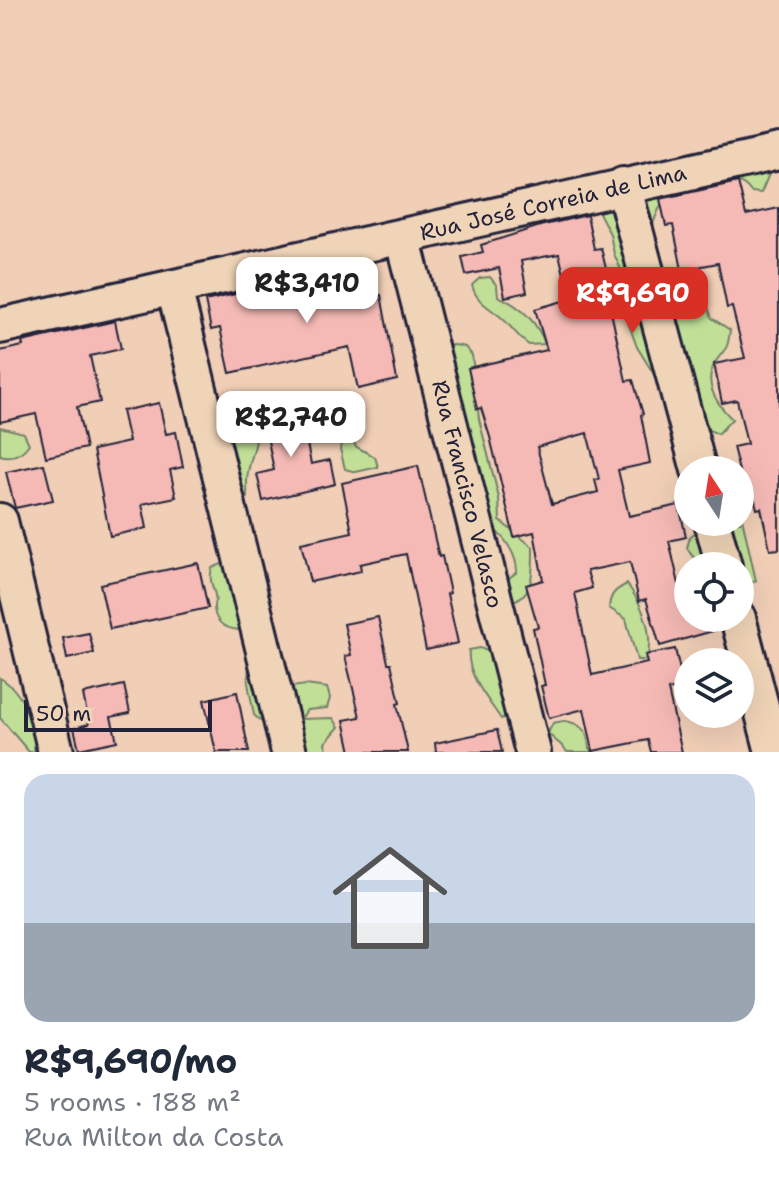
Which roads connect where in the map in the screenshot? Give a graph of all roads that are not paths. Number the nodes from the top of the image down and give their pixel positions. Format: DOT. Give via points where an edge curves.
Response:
graph roads {
  1 [pos="779,152"];
  2 [pos="623,185"];
  3 [pos="402,236"];
  4 [pos="174,288"];
  5 [pos="0,326"];
  6 [pos="695,456"];
  7 [pos="0,521"];
  8 [pos="742,632"];
  9 [pos="56,752"];
  10 [pos="289,752"];
  11 [pos="533,752"];
  12 [pos="773,752"];
  1 -- 2 [label="street, Rua José Correia de Lima"];
  2 -- 3 [label="street, Rua José Correia de Lima"];
  2 -- 6 [label="street"];
  3 -- 4 [label="street, Rua José Correia de Lima"];
  3 -- 11 [label="street, Rua Francisco Velasco"];
  4 -- 5 [label="street, Rua José Correia de Lima"];
  4 -- 10 [label="street"];
  7 -- 9 [label="street"];
  8 -- 12 [label="street"];
}
